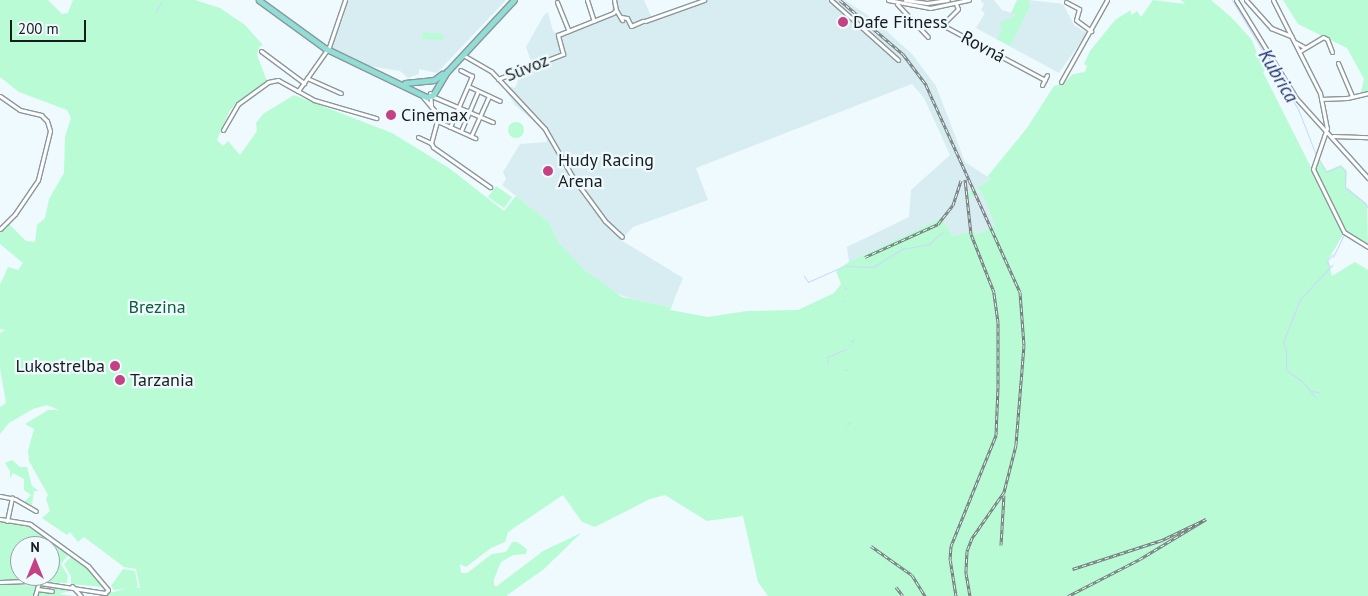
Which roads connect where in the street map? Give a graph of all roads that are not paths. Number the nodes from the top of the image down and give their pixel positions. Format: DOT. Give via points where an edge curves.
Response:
graph roads {
  1 [pos="259,0"];
  2 [pos="345,0"];
  3 [pos="514,0"];
  4 [pos="587,0"];
  5 [pos="614,0"];
  6 [pos="704,0"];
  7 [pos="831,0"];
  8 [pos="888,0"];
  9 [pos="905,0"];
  10 [pos="948,0"];
  11 [pos="969,0"];
  12 [pos="1107,0"];
  13 [pos="1236,0"];
  14 [pos="1246,0"];
  15 [pos="1273,0"];
  16 [pos="962,1"];
  17 [pos="557,2"];
  18 [pos="894,2"];
  19 [pos="916,2"];
  20 [pos="938,2"];
  21 [pos="1065,2"];
  22 [pos="956,4"];
  23 [pos="916,7"];
  24 [pos="938,7"];
  25 [pos="616,10"];
  26 [pos="594,21"];
  27 [pos="569,31"];
  28 [pos="1091,31"];
  29 [pos="1291,36"];
  30 [pos="928,37"];
  31 [pos="1295,42"];
  32 [pos="1304,47"];
  33 [pos="328,50"];
  34 [pos="1300,51"];
  35 [pos="261,52"];
  36 [pos="1332,52"];
  37 [pos="462,54"];
  38 [pos="898,60"];
  39 [pos="1338,63"];
  40 [pos="460,70"];
  41 [pos="444,74"];
  42 [pos="1047,75"];
  43 [pos="425,76"];
  44 [pos="307,78"];
  45 [pos="430,79"];
  46 [pos="498,79"];
  47 [pos="1045,80"];
  48 [pos="1061,82"];
  49 [pos="304,83"];
  50 [pos="404,83"];
  51 [pos="1042,85"];
  52 [pos="468,86"];
  53 [pos="418,88"];
  54 [pos="434,88"];
  55 [pos="298,90"];
  56 [pos="478,91"];
  57 [pos="341,93"];
  58 [pos="1368,93"];
  59 [pos="0,96"];
  60 [pos="489,96"];
  61 [pos="1351,96"];
  62 [pos="430,97"];
  63 [pos="1321,100"];
  64 [pos="500,101"];
  65 [pos="431,106"];
  66 [pos="458,107"];
  67 [pos="469,112"];
  68 [pos="1323,115"];
  69 [pos="480,117"];
  70 [pos="376,118"];
  71 [pos="437,120"];
  72 [pos="1317,120"];
  73 [pos="493,122"];
  74 [pos="450,127"];
  75 [pos="1327,129"];
  76 [pos="223,130"];
  77 [pos="461,131"];
  78 [pos="471,136"];
  79 [pos="1333,136"];
  80 [pos="418,137"];
  81 [pos="1368,137"];
  82 [pos="475,138"];
  83 [pos="431,143"];
  84 [pos="1368,178"];
  85 [pos="490,187"];
  86 [pos="0,229"];
  87 [pos="622,237"];
  88 [pos="1368,247"];
  89 [pos="0,496"];
  90 [pos="12,498"];
  91 [pos="36,511"];
  92 [pos="0,519"];
  93 [pos="7,521"];
  94 [pos="60,585"];
  95 [pos="38,586"];
  96 [pos="72,586"];
  97 [pos="37,589"];
  98 [pos="52,591"];
  99 [pos="98,594"];
  100 [pos="35,596"];
  101 [pos="81,596"];
  1 -- 33 [label="main road"];
  2 -- 33 [label="street"];
  3 -- 37 [label="main road"];
  4 -- 26 [label="street"];
  5 -- 25 [label="street"];
  6 -- 25 [label="street" via="631,26 627,18 621,19"];
  7 -- 38 [label="street"];
  8 -- 18 [label="street"];
  9 -- 19 [label="street"];
  10 -- 20 [label="street"];
  11 -- 16 [label="street"];
  12 -- 28 [label="street"];
  13 -- 72 [label="street" via="1296,98"];
  14 -- 29 [label="street" via="1271,28"];
  15 -- 29 [label="street"];
  16 -- 22 [label="street"];
  17 -- 27 [label="street"];
  18 -- 23 [label="street"];
  18 -- 30 [label="street"];
  19 -- 20 [label="street"];
  19 -- 23 [label="street"];
  20 -- 24 [label="street"];
  21 -- 28 [label="street" via="1079,9 1076,20"];
  22 -- 24 [label="street"];
  22 -- 47 [label="street, Rovná" via="958,9 945,22 946,27"];
  23 -- 24 [label="street"];
  25 -- 26 [label="street"];
  26 -- 27 [label="street"];
  27 -- 46 [label="street, Súvoz" via="557,38 563,54"];
  28 -- 48 [label="street"];
  29 -- 31 [label="street"];
  31 -- 32 [label="street"];
  31 -- 34 [label="street"];
  32 -- 34 [label="street"];
  32 -- 36 [label="street" via="1324,38"];
  33 -- 44 [label="street"];
  33 -- 50 [label="main road"];
  34 -- 63 [label="street" via="1316,81"];
  35 -- 49 [label="street"];
  37 -- 41 [label="main road"];
  37 -- 46 [label="street"];
  39 -- 61 [label="street"];
  40 -- 52 [label="street" via="472,76"];
  41 -- 43 [label="main road" via="434,78"];
  41 -- 45 [label="main road"];
  41 -- 54 [label="main road"];
  41 -- 62 [label="main road"];
  42 -- 47 [label="street"];
  43 -- 45 [label="main road"];
  43 -- 50 [label="main road"];
  44 -- 49 [label="street"];
  44 -- 57 [label="street"];
  45 -- 53 [label="main road"];
  45 -- 54 [label="main road"];
  46 -- 87 [label="street" via="545,129 572,176 605,221"];
  47 -- 51 [label="street"];
  49 -- 55 [label="street"];
  50 -- 53 [label="main road"];
  52 -- 56 [label="street"];
  52 -- 66 [label="street"];
  53 -- 62 [label="main road"];
  54 -- 62 [label="main road"];
  55 -- 70 [label="street" via="314,100"];
  55 -- 76 [label="street" via="278,80 268,82 238,104"];
  56 -- 60 [label="street"];
  56 -- 67 [label="street"];
  58 -- 61 [label="street"];
  59 -- 86 [label="street" via="20,110 41,115 50,131 38,180 16,214"];
  60 -- 64 [label="street"];
  60 -- 69 [label="street"];
  61 -- 63 [label="street"];
  62 -- 65 [label="street"];
  62 -- 65 [label="street"];
  62 -- 66 [label="street"];
  63 -- 68 [label="street"];
  65 -- 71 [label="street"];
  66 -- 67 [label="street"];
  66 -- 74 [label="street"];
  67 -- 69 [label="street"];
  67 -- 77 [label="street"];
  68 -- 72 [label="street"];
  68 -- 75 [label="street"];
  69 -- 73 [label="street"];
  69 -- 78 [label="street"];
  71 -- 74 [label="street"];
  71 -- 83 [label="street"];
  72 -- 75 [label="street"];
  74 -- 77 [label="street"];
  75 -- 79 [label="street"];
  75 -- 88 [label="street" via="1313,169 1344,232"];
  77 -- 78 [label="street"];
  78 -- 82 [label="street"];
  79 -- 81 [label="street"];
  79 -- 84 [label="street"];
  80 -- 83 [label="street"];
  83 -- 85 [label="street"];
  89 -- 90 [label="street"];
  90 -- 91 [label="street"];
  90 -- 93 [label="street"];
  92 -- 93 [label="street"];
  93 -- 99 [label="street" via="30,524 83,561 108,590"];
  94 -- 96 [label="street"];
  95 -- 97 [label="street"];
  96 -- 99 [label="street"];
  96 -- 101 [label="street"];
  97 -- 98 [label="street"];
  97 -- 100 [label="street"];
}
